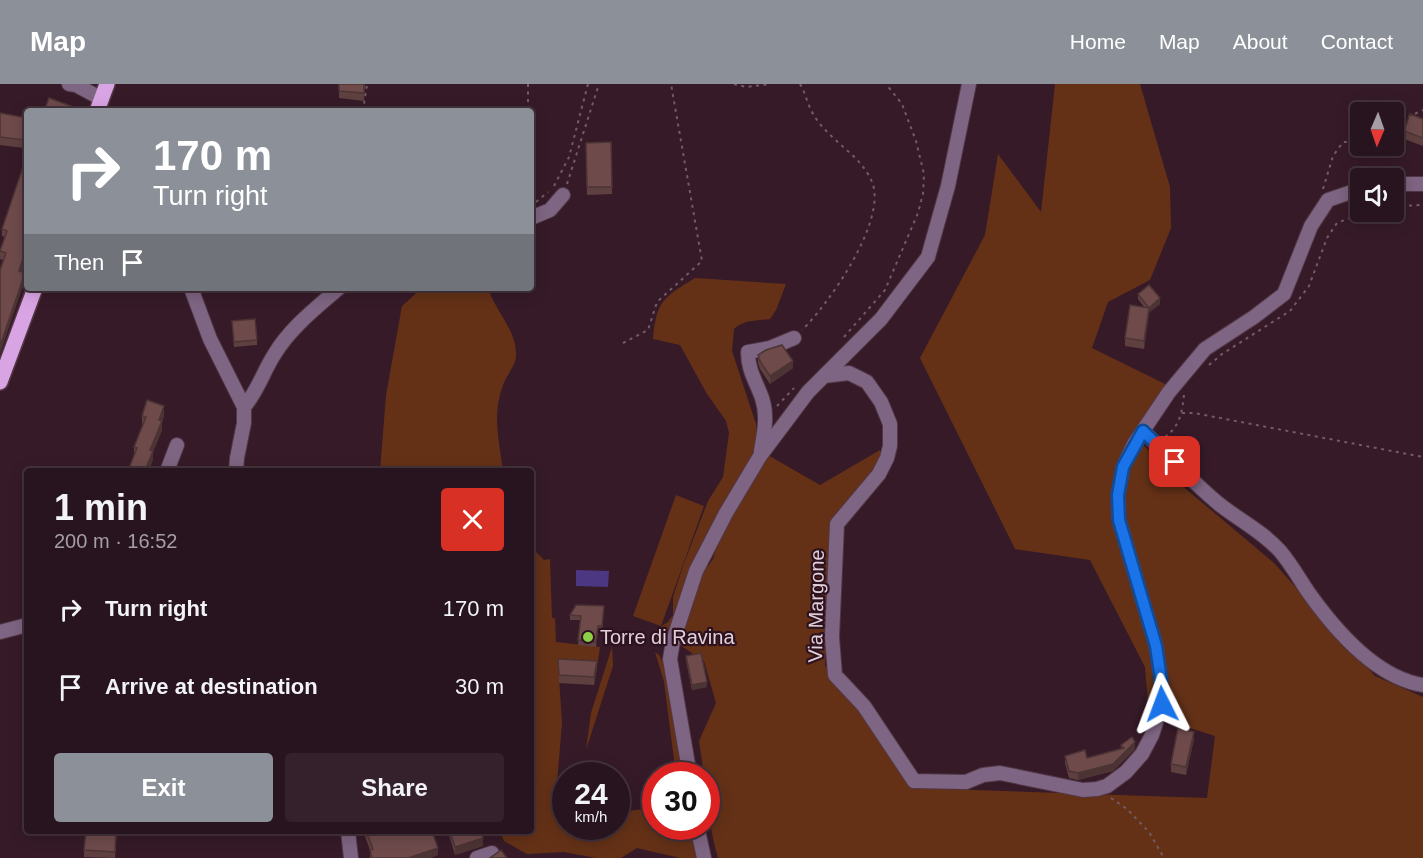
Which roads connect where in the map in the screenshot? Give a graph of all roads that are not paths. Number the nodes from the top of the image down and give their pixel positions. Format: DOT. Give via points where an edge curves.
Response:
graph roads {
  1 [pos="69,84"];
  2 [pos="107,84"];
  3 [pos="969,84"];
  4 [pos="99,108"];
  5 [pos="1404,184"];
  6 [pos="1423,184"];
  7 [pos="1350,192"];
  8 [pos="563,195"];
  9 [pos="534,217"];
  10 [pos="35,291"];
  11 [pos="192,291"];
  12 [pos="336,291"];
  13 [pos="794,338"];
  14 [pos="824,376"];
  15 [pos="0,382"];
  16 [pos="244,407"];
  17 [pos="1143,431"];
  18 [pos="177,445"];
  19 [pos="760,456"];
  20 [pos="168,468"];
  21 [pos="236,468"];
  22 [pos="24,626"];
  23 [pos="0,632"];
  24 [pos="1423,685"];
  25 [pos="688,762"];
  26 [pos="348,834"];
  27 [pos="700,840"];
  28 [pos="492,853"];
  29 [pos="351,858"];
  30 [pos="477,858"];
  31 [pos="704,858"];
  1 -- 4 [label="street" via="76,85"];
  2 -- 4 [label="main road"];
  3 -- 14 [label="street" via="948,186 928,257 881,319"];
  5 -- 6 [label="street"];
  7 -- 17 [label="street" via="1328,200 1311,226 1284,294 1205,349"];
  8 -- 9 [label="street" via="550,210"];
  10 -- 15 [label="main road"];
  11 -- 16 [label="street" via="210,339"];
  12 -- 16 [label="street" via="285,338"];
  13 -- 19 [label="street" via="748,352 748,366 762,400 765,423"];
  14 -- 17 [label="street, Via Margone" via="849,373 867,382 890,424 890,446 879,474 837,524 832,637 835,675 864,706 914,781 966,782 1000,773 1083,790 1107,786 1142,754 1162,704 1161,680 1156,646 1119,520 1118,495 1123,467"];
  14 -- 19 [label="street"];
  16 -- 21 [label="street"];
  17 -- 24 [label="street" via="1218,504 1258,530 1280,552 1331,622 1370,660 1409,682"];
  18 -- 20 [label="street"];
  19 -- 25 [label="street" via="696,571 671,650"];
  22 -- 23 [label="street"];
  26 -- 29 [label="street"];
  27 -- 31 [label="street"];
  28 -- 30 [label="street"];
}
